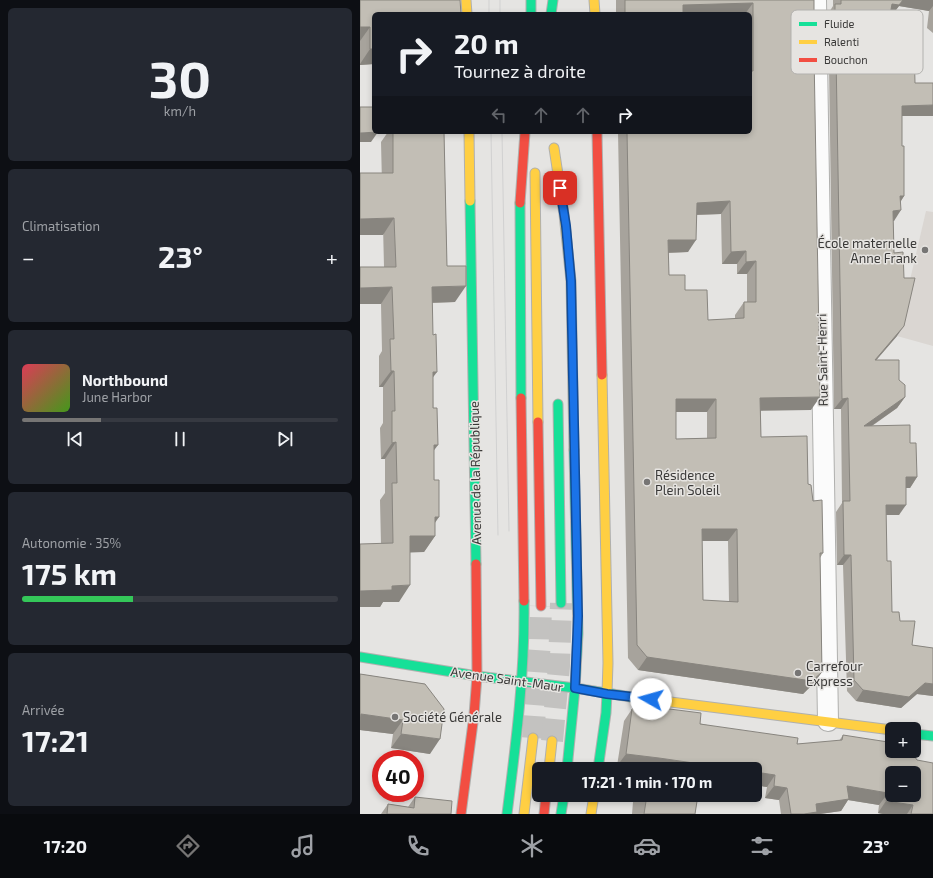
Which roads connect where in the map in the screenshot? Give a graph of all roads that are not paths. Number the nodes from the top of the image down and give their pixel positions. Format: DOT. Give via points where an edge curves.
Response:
graph roads {
  1 [pos="466,0"];
  2 [pos="531,0"];
  3 [pos="550,0"];
  4 [pos="553,0"];
  5 [pos="594,0"];
  6 [pos="816,0"];
  7 [pos="816,10"];
  8 [pos="467,12"];
  9 [pos="531,12"];
  10 [pos="550,12"];
  11 [pos="550,12"];
  12 [pos="595,12"];
  13 [pos="817,74"];
  14 [pos="469,134"];
  15 [pos="525,134"];
  16 [pos="597,134"];
  17 [pos="553,137"];
  18 [pos="554,148"];
  19 [pos="534,162"];
  20 [pos="555,218"];
  21 [pos="558,398"];
  22 [pos="561,603"];
  23 [pos="541,606"];
  24 [pos="360,657"];
  25 [pos="477,676"];
  26 [pos="522,681"];
  27 [pos="575,688"];
  28 [pos="607,694"];
  29 [pos="828,721"];
  30 [pos="885,729"];
  31 [pos="921,735"];
  32 [pos="933,736"];
  33 [pos="533,738"];
  34 [pos="552,741"];
  35 [pos="550,762"];
  36 [pos="568,762"];
  37 [pos="599,762"];
  38 [pos="545,802"];
  39 [pos="563,802"];
  40 [pos="593,802"];
  41 [pos="461,814"];
  42 [pos="507,814"];
  43 [pos="524,814"];
  44 [pos="544,814"];
  45 [pos="561,814"];
  46 [pos="591,814"];
  1 -- 8 [label="main road"];
  2 -- 9 [label="main road"];
  3 -- 10 [label="main road"];
  4 -- 11 [label="main road"];
  5 -- 12 [label="main road"];
  6 -- 7 [label="street, Rue Saint-Henri"];
  13 -- 29 [label="street, Rue Saint-Henri"];
  14 -- 25 [label="main road, Avenue de la République"];
  15 -- 26 [label="main road" via="520,212 525,591"];
  16 -- 28 [label="main road"];
  17 -- 18 [label="main road"];
  18 -- 20 [label="main road"];
  18 -- 27 [label="main road" via="571,281 578,622"];
  19 -- 23 [label="main road"];
  21 -- 22 [label="main road"];
  24 -- 25 [label="main road, Avenue Saint-Maur"];
  25 -- 26 [label="main road, Avenue Saint-Maur"];
  25 -- 41 [label="main road, Avenue de la République"];
  26 -- 27 [label="main road, Avenue Saint-Maur"];
  26 -- 42 [label="main road"];
  27 -- 28 [label="main road, Avenue Saint-Maur"];
  27 -- 36 [label="main road"];
  28 -- 29 [label="main road, Avenue Saint-Maur"];
  28 -- 37 [label="main road"];
  29 -- 30 [label="main road, Avenue Saint-Maur"];
  31 -- 32 [label="main road"];
  33 -- 43 [label="main road"];
  34 -- 35 [label="main road"];
  38 -- 44 [label="main road"];
  39 -- 45 [label="main road"];
  40 -- 46 [label="main road"];
}
